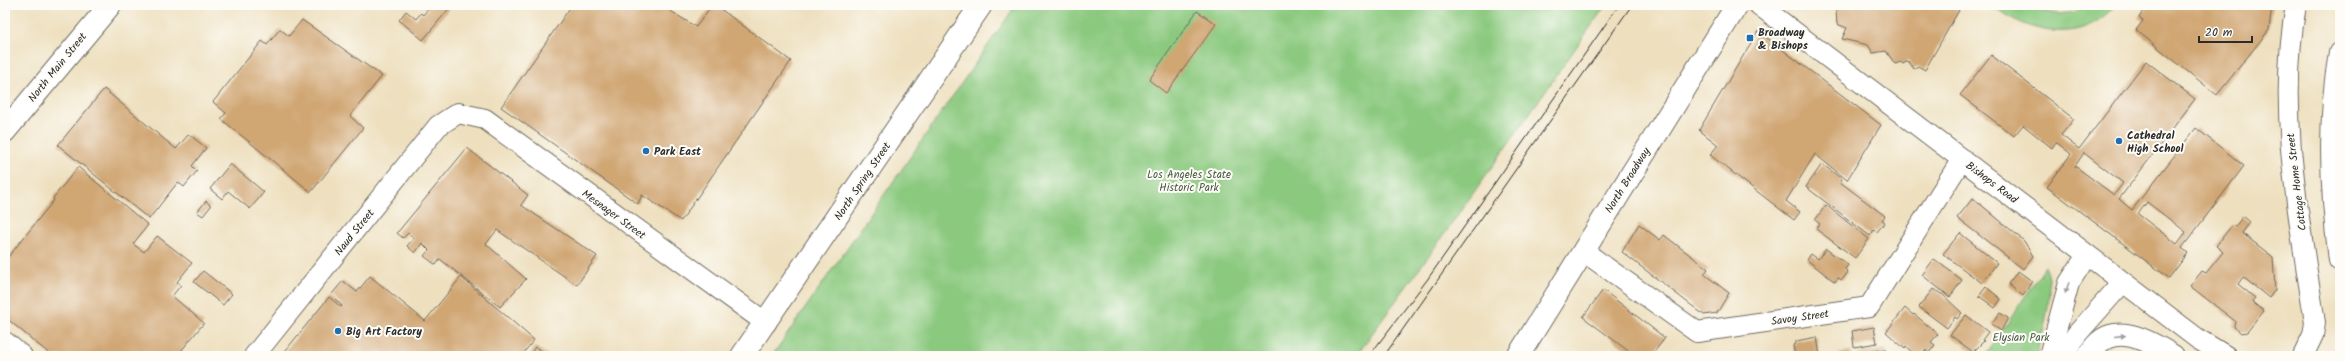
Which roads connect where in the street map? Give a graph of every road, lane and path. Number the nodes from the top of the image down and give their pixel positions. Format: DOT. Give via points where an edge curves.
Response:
graph roads {
  1 [pos="110,5"];
  2 [pos="981,5"];
  3 [pos="1737,5"];
  4 [pos="1759,5"];
  5 [pos="2296,5"];
  6 [pos="2340,53"];
  7 [pos="458,113"];
  8 [pos="5,131"];
  9 [pos="1962,159"];
  10 [pos="1583,251"];
  11 [pos="2087,255"];
  12 [pos="2340,260"];
  13 [pos="2123,282"];
  14 [pos="766,323"];
  15 [pos="5,342"];
  16 [pos="22,356"];
  17 [pos="254,356"];
  18 [pos="742,356"];
  19 [pos="1518,356"];
  20 [pos="2049,356"];
  21 [pos="2065,356"];
  22 [pos="2089,356"];
  23 [pos="2172,356"];
  24 [pos="2226,356"];
  25 [pos="2303,356"];
  1 -- 8 [label="main road, North Main Street"];
  2 -- 14 [label="main road, North Spring Street"];
  3 -- 10 [label="main road, North Broadway"];
  4 -- 9 [label="street, Bishops Road"];
  5 -- 25 [label="street, Cottage Home Street" via="2290,49 2288,112 2297,199 2315,323 2313,335"];
  6 -- 12 [label="main road" via="2336,73 2332,157"];
  7 -- 14 [label="street, Mesnager Street" via="485,119"];
  7 -- 17 [label="street, Naud Street" via="438,126"];
  9 -- 10 [label="street, Savoy Street" via="1869,307 1697,332"];
  9 -- 11 [label="street, Bishops Road"];
  10 -- 19 [label="main road, North Broadway"];
  11 -- 13 [label="street, Bishops Road"];
  11 -- 20 [label="street, one-way" via="2068,283"];
  13 -- 21 [label="street" via="2076,335"];
  13 -- 24 [label="street, Bishops Road" via="2198,339"];
  14 -- 18 [label="main road, North Spring Street"];
  15 -- 16 [label="street"];
  22 -- 23 [label="main road, one-way" via="2102,341 2113,336 2125,335 2153,344"];
}
